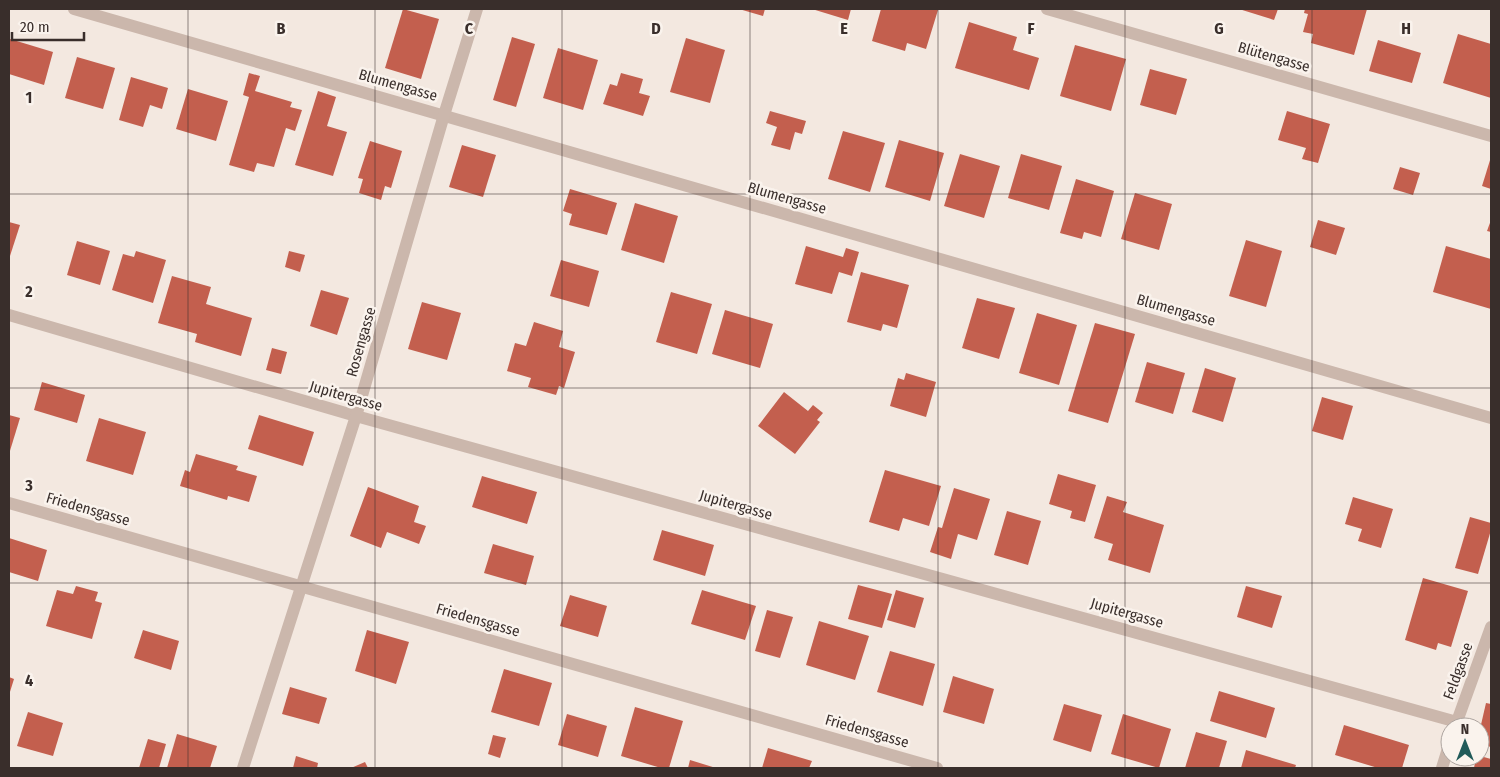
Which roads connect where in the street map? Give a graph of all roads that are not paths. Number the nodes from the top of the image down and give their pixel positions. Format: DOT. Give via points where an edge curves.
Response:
graph roads {
  1 [pos="74,9"];
  2 [pos="477,9"];
  3 [pos="1047,9"];
  4 [pos="444,116"];
  5 [pos="1491,136"];
  6 [pos="9,315"];
  7 [pos="356,416"];
  8 [pos="1491,418"];
  9 [pos="9,503"];
  10 [pos="300,586"];
  11 [pos="1491,627"];
  12 [pos="1459,717"];
  13 [pos="1440,720"];
  14 [pos="243,768"];
  15 [pos="938,768"];
  1 -- 4 [label="street, Blumengasse"];
  2 -- 4 [label="street, Rosengasse"];
  3 -- 5 [label="street, Blütengasse"];
  4 -- 7 [label="street, Rosengasse"];
  4 -- 8 [label="street, Blumengasse"];
  6 -- 7 [label="street, Jupitergasse"];
  7 -- 10 [label="street, Rosengasse"];
  7 -- 13 [label="street, Jupitergasse"];
  9 -- 10 [label="street, Friedensgasse"];
  10 -- 14 [label="street, Rosengasse"];
  10 -- 15 [label="street, Friedensgasse"];
  11 -- 12 [label="street, Feldgasse"];
}
